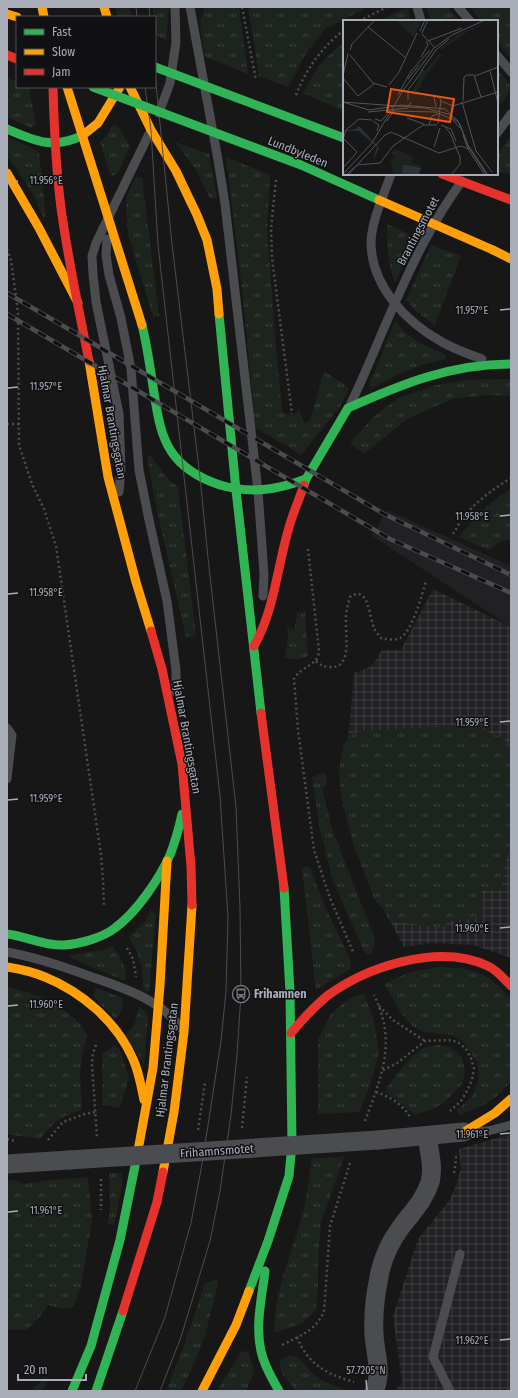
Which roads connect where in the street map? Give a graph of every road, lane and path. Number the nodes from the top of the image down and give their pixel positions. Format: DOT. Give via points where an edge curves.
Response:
graph roads {
  1 [pos="175,7"];
  2 [pos="190,7"];
  3 [pos="242,7"];
  4 [pos="387,7"];
  5 [pos="417,7"];
  6 [pos="458,7"];
  7 [pos="362,20"];
  8 [pos="421,20"];
  9 [pos="469,20"];
  10 [pos="343,31"];
  11 [pos="498,56"];
  12 [pos="156,67"];
  13 [pos="511,72"];
  14 [pos="53,88"];
  15 [pos="66,88"];
  16 [pos="96,88"];
  17 [pos="119,88"];
  18 [pos="130,88"];
  19 [pos="257,88"];
  20 [pos="294,102"];
  21 [pos="511,114"];
  22 [pos="7,129"];
  23 [pos="151,130"];
  24 [pos="498,132"];
  25 [pos="83,135"];
  26 [pos="343,138"];
  27 [pos="55,145"];
  28 [pos="7,173"];
  29 [pos="391,175"];
  30 [pos="445,175"];
  31 [pos="466,175"];
  32 [pos="276,178"];
  33 [pos="511,200"];
  34 [pos="108,220"];
  35 [pos="7,249"];
  36 [pos="511,259"];
  37 [pos="78,303"];
  38 [pos="395,303"];
  39 [pos="494,363"];
  40 [pos="511,364"];
  41 [pos="348,408"];
  42 [pos="292,414"];
  43 [pos="7,424"];
  44 [pos="19,424"];
  45 [pos="511,478"];
  46 [pos="306,479"];
  47 [pos="236,490"];
  48 [pos="258,491"];
  49 [pos="118,515"];
  50 [pos="453,534"];
  51 [pos="307,542"];
  52 [pos="426,581"];
  53 [pos="253,647"];
  54 [pos="316,661"];
  55 [pos="7,728"];
  56 [pos="177,739"];
  57 [pos="7,779"];
  58 [pos="185,800"];
  59 [pos="167,861"];
  60 [pos="115,929"];
  61 [pos="7,934"];
  62 [pos="7,952"];
  63 [pos="357,959"];
  64 [pos="7,967"];
  65 [pos="511,986"];
  66 [pos="135,993"];
  67 [pos="158,1007"];
  68 [pos="184,1032"];
  69 [pos="291,1033"];
  70 [pos="425,1041"];
  71 [pos="383,1070"];
  72 [pos="248,1077"];
  73 [pos="205,1083"];
  74 [pos="376,1092"];
  75 [pos="511,1099"];
  76 [pos="146,1110"];
  77 [pos="406,1110"];
  78 [pos="451,1110"];
  79 [pos="95,1112"];
  80 [pos="444,1113"];
  81 [pos="365,1121"];
  82 [pos="511,1125"];
  83 [pos="242,1132"];
  84 [pos="459,1133"];
  85 [pos="53,1134"];
  86 [pos="197,1136"];
  87 [pos="427,1136"];
  88 [pos="352,1158"];
  89 [pos="7,1164"];
  90 [pos="454,1175"];
  91 [pos="268,1241"];
  92 [pos="460,1254"];
  93 [pos="297,1337"];
  94 [pos="278,1348"];
  95 [pos="375,1390"];
  96 [pos="72,1391"];
  97 [pos="96,1391"];
  98 [pos="202,1391"];
  99 [pos="279,1391"];
  100 [pos="450,1391"];
  1 -- 23 [label="lane" via="176,42 170,83"];
  2 -- 48 [label="lane" via="225,204"];
  3 -- 19 [label="path"];
  4 -- 7 [label="path"];
  5 -- 8 [label="lane"];
  6 -- 9 [label="lane"];
  10 -- 20 [label="path" via="324,48 312,64 302,80"];
  11 -- 13 [label="lane"];
  12 -- 26 [label="main road, bridge"];
  14 -- 27 [label="main road, Hjalmar Brantingsgatan"];
  15 -- 25 [label="main road"];
  16 -- 36 [label="main road, Lundbyleden, bridge" via="301,165"];
  17 -- 25 [label="main road" via="98,123"];
  18 -- 23 [label="main road"];
  21 -- 24 [label="lane"];
  22 -- 27 [label="main road" via="35,141"];
  23 -- 34 [label="lane"];
  23 -- 47 [label="main road" via="187,192 210,252 217,289"];
  25 -- 27 [label="main road" via="75,140"];
  25 -- 34 [label="main road"];
  27 -- 37 [label="main road, Hjalmar Brantingsgatan" via="61,208"];
  28 -- 37 [label="main road"];
  29 -- 38 [label="lane" via="374,222 371,241 373,258 382,287"];
  30 -- 33 [label="main road, bridge"];
  31 -- 38 [label="lane, Brantingsmotet" via="431,228"];
  32 -- 42 [label="path" via="271,228 272,258"];
  34 -- 47 [label="main road" via="142,325 157,412 168,446 184,466 216,484"];
  34 -- 49 [label="lane" via="92,256 92,274 119,414 121,469"];
  34 -- 56 [label="lane" via="108,275 121,318 131,369 139,470 168,609 176,670"];
  35 -- 44 [label="path" via="11,260 18,313"];
  37 -- 49 [label="main road, Hjalmar Brantingsgatan" via="108,477"];
  38 -- 39 [label="lane" via="419,328 442,343"];
  38 -- 41 [label="lane, Brantingsmotet"];
  39 -- 40 [label="main road"];
  39 -- 41 [label="main road" via="461,368 408,382"];
  41 -- 46 [label="main road"];
  43 -- 44 [label="path"];
  44 -- 60 [label="path" via="19,445 24,462 56,546 101,855 104,910"];
  45 -- 50 [label="path" via="475,505"];
  46 -- 48 [label="main road" via="282,488"];
  46 -- 53 [label="main road" via="288,531 262,632"];
  47 -- 48 [label="main road"];
  47 -- 53 [label="main road"];
  48 -- 53 [label="lane" via="264,574 263,599"];
  49 -- 56 [label="main road, Hjalmar Brantingsgatan" via="162,669"];
  51 -- 54 [label="path" via="319,651"];
  52 -- 54 [label="path" via="410,626 399,639 381,638 374,628 364,598 360,594 350,597 346,618 346,657 334,668 324,667"];
  53 -- 69 [label="main road" via="284,890"];
  54 -- 63 [label="path" via="298,673 294,679 303,774 314,850 330,898"];
  55 -- 57 [label="lane" via="12,735"];
  56 -- 58 [label="main road, Hjalmar Brantingsgatan"];
  58 -- 59 [label="main road" via="178,833"];
  58 -- 68 [label="main road, Hjalmar Brantingsgatan" via="192,897"];
  59 -- 60 [label="main road" via="132,911"];
  59 -- 67 [label="main road"];
  60 -- 61 [label="main road" via="89,940 62,946"];
  60 -- 66 [label="path" via="133,959 136,972"];
  62 -- 66 [label="lane" via="30,956"];
  64 -- 76 [label="main road" via="37,973 74,991 113,1027 136,1069"];
  65 -- 69 [label="main road" via="490,967 476,962 443,958 406,962 363,974 346,983 314,1008"];
  66 -- 67 [label="lane"];
  67 -- 68 [label="lane" via="170,1015"];
  67 -- 76 [label="main road" via="153,1068"];
  68 -- 97 [label="main road, Hjalmar Brantingsgatan" via="176,1106 157,1202"];
  69 -- 91 [label="main road" via="292,1144 289,1176"];
  70 -- 71 [label="path" via="396,1064"];
  70 -- 71 [label="path" via="393,1020 378,1005 385,1028"];
  70 -- 78 [label="path" via="451,1040 466,1049 471,1058 474,1068 472,1080 461,1101"];
  71 -- 74 [label="path"];
  72 -- 83 [label="path"];
  73 -- 86 [label="path"];
  74 -- 77 [label="path" via="384,1094"];
  74 -- 81 [label="path"];
  75 -- 84 [label="main road" via="485,1120"];
  76 -- 96 [label="main road" via="120,1240 91,1346"];
  78 -- 80 [label="path"];
  78 -- 84 [label="path"];
  79 -- 85 [label="path" via="63,1122"];
  82 -- 84 [label="lane" via="488,1132"];
  84 -- 87 [label="street, Frihamnsmotet"];
  84 -- 90 [label="path"];
  87 -- 89 [label="street, Frihamnsmotet, bridge"];
  87 -- 95 [label="street" via="432,1170 430,1181 414,1212 387,1249 379,1276 374,1317 379,1368"];
  88 -- 93 [label="path" via="330,1226 324,1312 310,1331"];
  91 -- 98 [label="main road" via="236,1325"];
  91 -- 99 [label="main road" via="259,1331 260,1346 266,1366"];
  92 -- 100 [label="lane" via="433,1357"];
  93 -- 94 [label="path"];
  93 -- 95 [label="path" via="301,1347 319,1368"];
}
